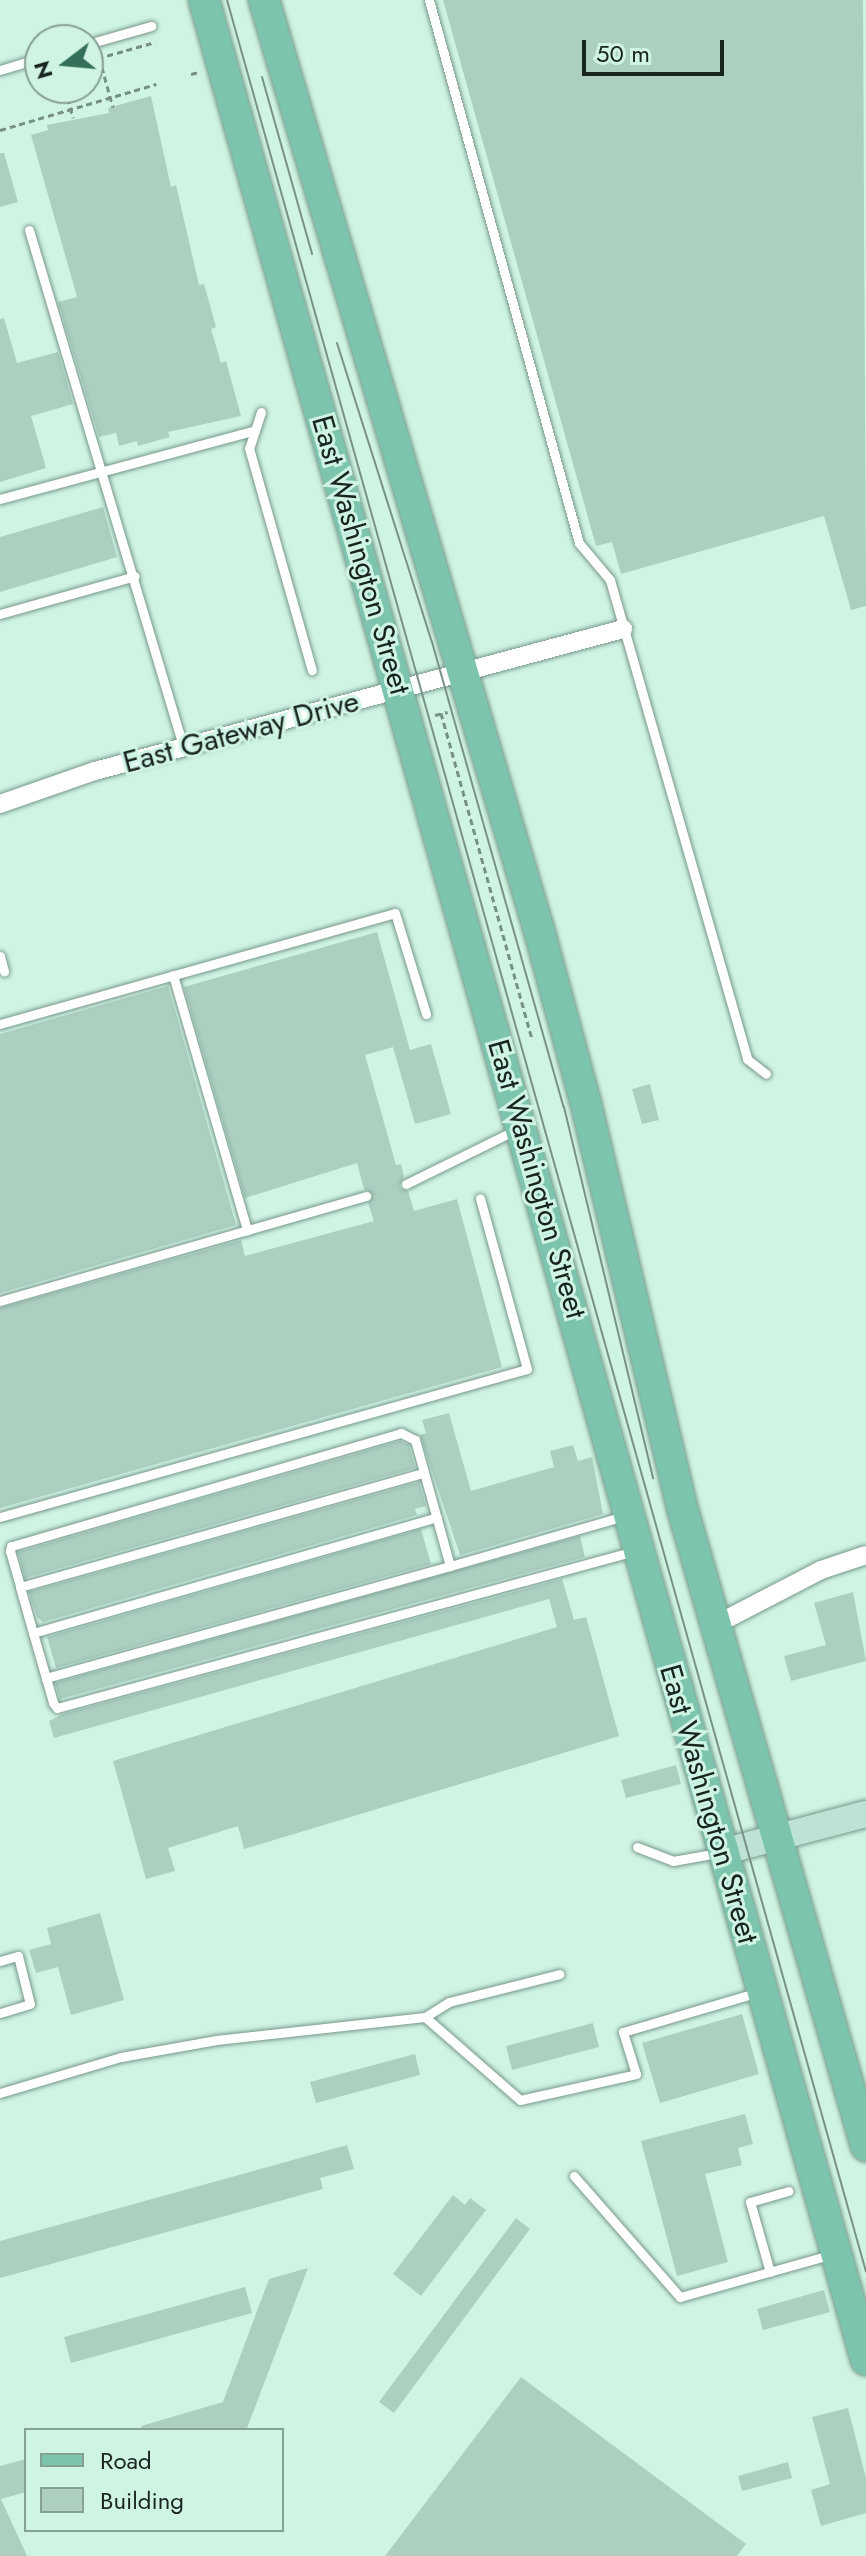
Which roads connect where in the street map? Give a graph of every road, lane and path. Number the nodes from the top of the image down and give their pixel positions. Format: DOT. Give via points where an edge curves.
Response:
graph roads {
  1 [pos="204,0"];
  2 [pos="264,0"];
  3 [pos="429,0"];
  4 [pos="151,26"];
  5 [pos="104,39"];
  6 [pos="155,42"];
  7 [pos="104,55"];
  8 [pos="24,63"];
  9 [pos="0,70"];
  10 [pos="104,75"];
  11 [pos="156,84"];
  12 [pos="110,98"];
  13 [pos="70,104"];
  14 [pos="113,107"];
  15 [pos="71,109"];
  16 [pos="73,118"];
  17 [pos="0,130"];
  18 [pos="29,230"];
  19 [pos="261,412"];
  20 [pos="255,430"];
  21 [pos="105,470"];
  22 [pos="0,499"];
  23 [pos="135,576"];
  24 [pos="0,614"];
  25 [pos="623,629"];
  26 [pos="312,670"];
  27 [pos="463,671"];
  28 [pos="400,689"];
  29 [pos="448,712"];
  30 [pos="441,713"];
  31 [pos="435,715"];
  32 [pos="183,746"];
  33 [pos="0,804"];
  34 [pos="0,956"];
  35 [pos="4,971"];
  36 [pos="173,975"];
  37 [pos="426,1014"];
  38 [pos="0,1024"];
  39 [pos="532,1038"];
  40 [pos="766,1074"];
  41 [pos="523,1128"];
  42 [pos="406,1184"];
  43 [pos="366,1196"];
  44 [pos="480,1198"];
  45 [pos="247,1230"];
  46 [pos="0,1301"];
  47 [pos="424,1473"];
  48 [pos="628,1515"];
  49 [pos="0,1517"];
  50 [pos="437,1517"];
  51 [pos="638,1550"];
  52 [pos="866,1555"];
  53 [pos="450,1566"];
  54 [pos="20,1587"];
  55 [pos="715,1625"];
  56 [pos="33,1633"];
  57 [pos="46,1678"];
  58 [pos="866,1814"];
  59 [pos="779,1838"];
  60 [pos="637,1847"];
  61 [pos="722,1852"];
  62 [pos="0,1961"];
  63 [pos="560,1974"];
  64 [pos="762,1991"];
  65 [pos="0,2013"];
  66 [pos="425,2017"];
  67 [pos="0,2093"];
  68 [pos="866,2146"];
  69 [pos="574,2176"];
  70 [pos="788,2191"];
  71 [pos="836,2253"];
  72 [pos="770,2272"];
  73 [pos="866,2360"];
  1 -- 28 [label="main road, East Washington Street"];
  2 -- 27 [label="main road, East Washington Street"];
  3 -- 25 [label="lane" via="579,543 610,580"];
  4 -- 5 [label="lane"];
  6 -- 7 [label="path"];
  8 -- 9 [label="lane"];
  10 -- 12 [label="path"];
  11 -- 12 [label="path"];
  12 -- 14 [label="path"];
  12 -- 15 [label="path"];
  13 -- 15 [label="path"];
  15 -- 16 [label="path"];
  15 -- 17 [label="path"];
  18 -- 21 [label="lane" via="94,452"];
  19 -- 20 [label="lane"];
  20 -- 21 [label="lane"];
  20 -- 26 [label="lane" via="249,448"];
  21 -- 22 [label="lane"];
  21 -- 23 [label="lane"];
  23 -- 24 [label="lane"];
  23 -- 32 [label="lane"];
  25 -- 27 [label="street, East Gateway Drive"];
  25 -- 40 [label="lane" via="747,1059"];
  27 -- 28 [label="street, East Gateway Drive"];
  27 -- 55 [label="main road, East Washington Street" via="585,1100 652,1389"];
  28 -- 32 [label="street, East Gateway Drive"];
  28 -- 41 [label="main road, East Washington Street"];
  29 -- 30 [label="path"];
  30 -- 31 [label="path"];
  30 -- 39 [label="path"];
  32 -- 33 [label="street, East Gateway Drive"];
  34 -- 35 [label="lane"];
  36 -- 37 [label="lane" via="395,913"];
  36 -- 38 [label="lane"];
  36 -- 45 [label="lane"];
  41 -- 42 [label="lane"];
  41 -- 48 [label="main road, East Washington Street"];
  43 -- 45 [label="lane"];
  44 -- 49 [label="lane" via="527,1369"];
  45 -- 46 [label="lane"];
  47 -- 50 [label="lane"];
  47 -- 54 [label="lane"];
  47 -- 54 [label="lane" via="415,1440 401,1433 16,1542 10,1551"];
  48 -- 51 [label="main road, East Washington Street"];
  48 -- 53 [label="lane"];
  50 -- 53 [label="lane"];
  50 -- 56 [label="lane"];
  51 -- 57 [label="lane" via="62,1709 53,1703"];
  51 -- 61 [label="main road, East Washington Street"];
  52 -- 55 [label="street" via="821,1570"];
  53 -- 57 [label="lane"];
  54 -- 56 [label="lane"];
  55 -- 59 [label="main road, East Washington Street"];
  56 -- 57 [label="lane"];
  58 -- 59 [label="street"];
  59 -- 61 [label="street"];
  59 -- 68 [label="main road, East Washington Street"];
  60 -- 61 [label="lane" via="673,1861"];
  61 -- 64 [label="main road, East Washington Street"];
  62 -- 65 [label="lane" via="18,1956 30,2004"];
  63 -- 66 [label="lane" via="449,2002"];
  64 -- 66 [label="lane" via="623,2032 636,2074 520,2100"];
  64 -- 71 [label="main road, East Washington Street"];
  66 -- 67 [label="lane" via="148,2052"];
  69 -- 72 [label="lane" via="680,2297"];
  70 -- 72 [label="lane" via="750,2202"];
  71 -- 72 [label="lane"];
  71 -- 73 [label="main road, East Washington Street"];
}
